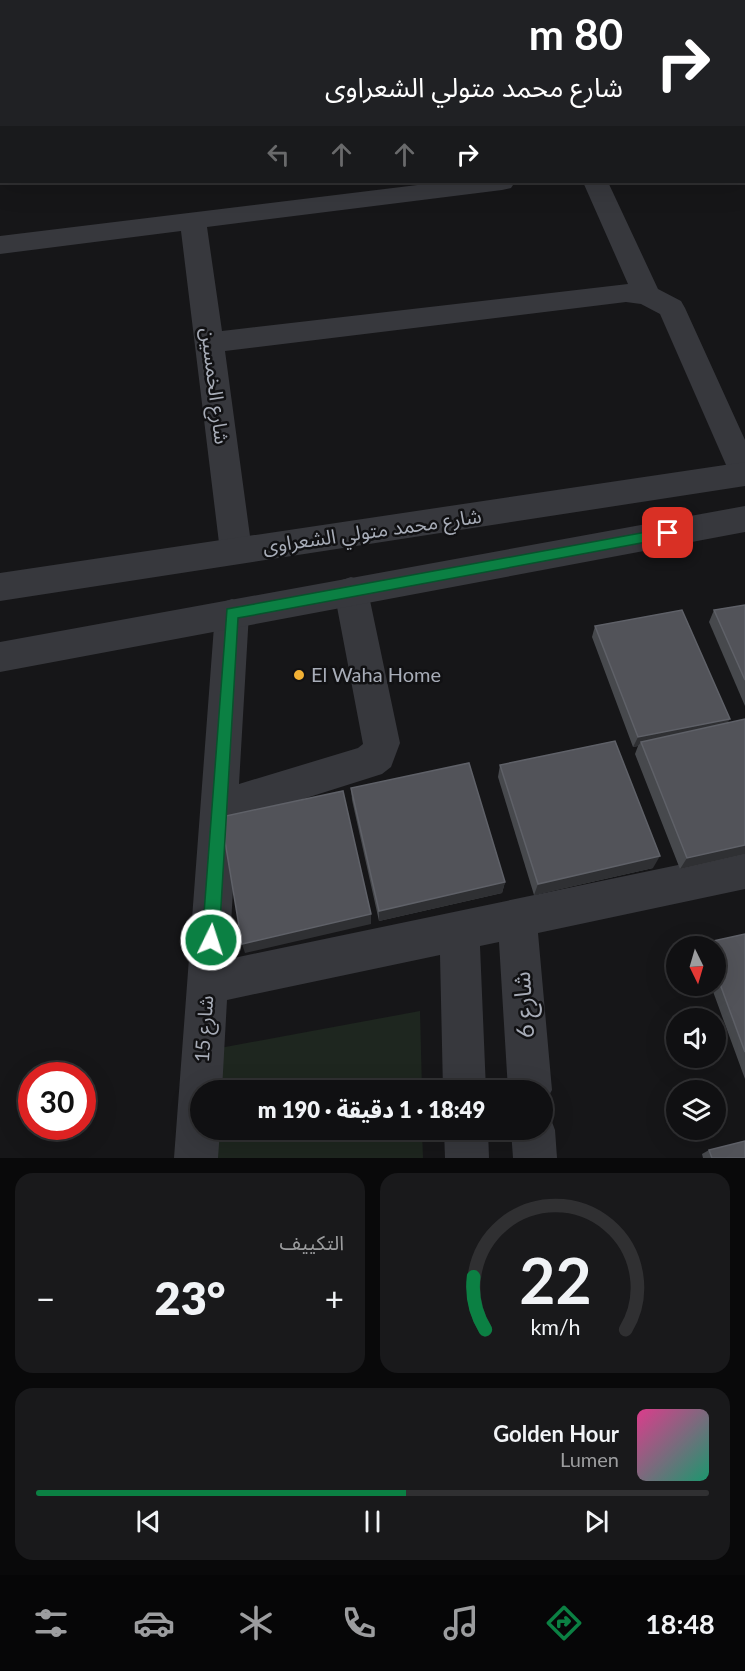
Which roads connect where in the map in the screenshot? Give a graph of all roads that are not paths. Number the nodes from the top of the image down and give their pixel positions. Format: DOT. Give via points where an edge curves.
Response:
graph roads {
  1 [pos="494,183"];
  2 [pos="596,183"];
  3 [pos="193,220"];
  4 [pos="0,245"];
  5 [pos="647,295"];
  6 [pos="210,343"];
  7 [pos="735,476"];
  8 [pos="741,520"];
  9 [pos="236,551"];
  10 [pos="0,587"];
  11 [pos="351,591"];
  12 [pos="232,613"];
  13 [pos="0,657"];
  14 [pos="220,808"];
  15 [pos="745,870"];
  16 [pos="517,919"];
  17 [pos="459,931"];
  18 [pos="208,984"];
  19 [pos="465,1080"];
  20 [pos="529,1080"];
  21 [pos="466,1140"];
  22 [pos="534,1140"];
  23 [pos="195,1158"];
  24 [pos="467,1158"];
  25 [pos="535,1158"];
  1 -- 3 [label="street"];
  2 -- 5 [label="street"];
  3 -- 4 [label="street"];
  3 -- 6 [label="street, شارع الخمسين"];
  5 -- 6 [label="street" via="626,293"];
  5 -- 7 [label="street" via="670,308"];
  6 -- 9 [label="street, شارع الخمسين"];
  7 -- 8 [label="street" via="712,488 712,497 716,507"];
  7 -- 9 [label="street, شارع محمد متولي الشعراوى"];
  8 -- 11 [label="street"];
  9 -- 10 [label="street, شارع محمد متولي الشعراوى"];
  11 -- 12 [label="street"];
  11 -- 14 [label="street" via="382,743 378,755 369,762"];
  12 -- 13 [label="street"];
  12 -- 14 [label="street, شارع 15"];
  14 -- 18 [label="street, شارع 15"];
  15 -- 16 [label="street"];
  16 -- 17 [label="street"];
  16 -- 20 [label="street, شارع 6"];
  17 -- 18 [label="street"];
  17 -- 19 [label="street"];
  18 -- 23 [label="street, شارع 15"];
  21 -- 24 [label="street"];
  22 -- 25 [label="street"];
}
